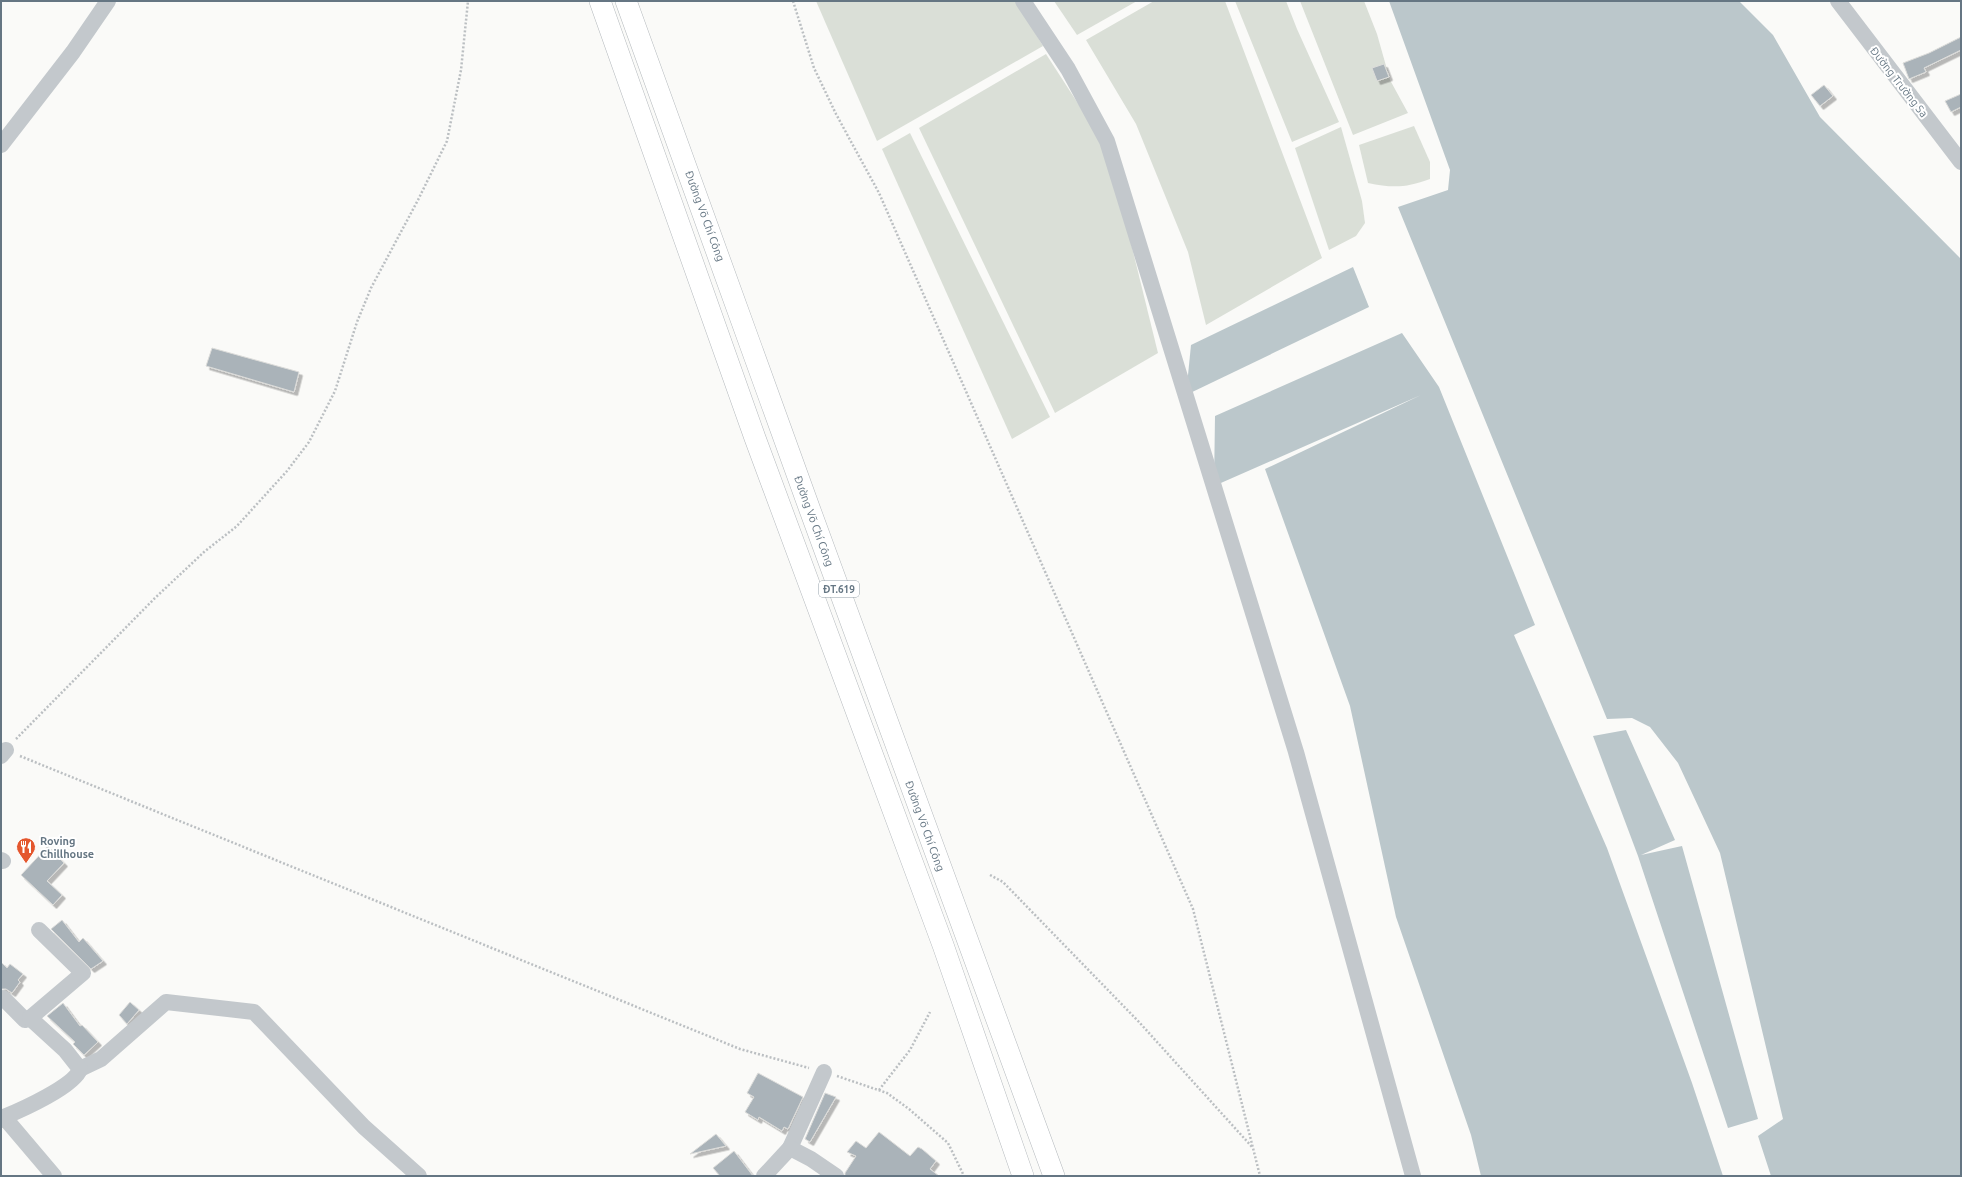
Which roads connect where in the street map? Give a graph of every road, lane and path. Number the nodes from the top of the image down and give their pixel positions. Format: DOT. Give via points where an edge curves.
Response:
graph roads {
  1 [pos="108,1"];
  2 [pos="468,1"];
  3 [pos="600,1"];
  4 [pos="626,1"];
  5 [pos="793,1"];
  6 [pos="1023,1"];
  7 [pos="1838,1"];
  8 [pos="1,145"];
  9 [pos="1961,162"];
  10 [pos="4,753"];
  11 [pos="990,876"];
  12 [pos="39,930"];
  13 [pos="3,998"];
  14 [pos="930,1012"];
  15 [pos="30,1018"];
  16 [pos="80,1069"];
  17 [pos="824,1072"];
  18 [pos="879,1090"];
  19 [pos="3,1119"];
  20 [pos="790,1148"];
  21 [pos="1254,1149"];
  22 [pos="54,1176"];
  23 [pos="418,1176"];
  24 [pos="764,1176"];
  25 [pos="836,1176"];
  26 [pos="964,1176"];
  27 [pos="1023,1176"];
  28 [pos="1054,1176"];
  29 [pos="1260,1176"];
  30 [pos="1413,1176"];
  1 -- 8 [label="street" via="73,52"];
  2 -- 10 [label="path" via="461,70 447,141 371,288 335,391 309,442 287,471 237,526 204,552 155,598"];
  3 -- 27 [label="main road, ĐT.619" via="755,438 943,945"];
  4 -- 28 [label="main road, Đường Võ Chí Công / ĐT.619"];
  5 -- 21 [label="path" via="814,68 879,193 1193,909"];
  6 -- 30 [label="street" via="1068,69 1107,141 1296,752"];
  7 -- 9 [label="street, Đường Trường Sa"];
  10 -- 17 [label="path" via="740,1049"];
  11 -- 21 [label="path" via="1003,882 1139,1022"];
  12 -- 15 [label="street" via="83,973"];
  13 -- 15 [label="street" via="25,1020"];
  14 -- 18 [label="path" via="910,1050"];
  15 -- 16 [label="street" via="65,1050"];
  16 -- 19 [label="street" via="79,1073 40,1101"];
  16 -- 23 [label="street" via="101,1059 166,1002 254,1012 364,1127"];
  17 -- 18 [label="path"];
  17 -- 20 [label="street"];
  18 -- 26 [label="path" via="909,1109 948,1143"];
  19 -- 22 [label="street"];
  20 -- 24 [label="street"];
  20 -- 25 [label="street"];
  21 -- 29 [label="path"];
}
